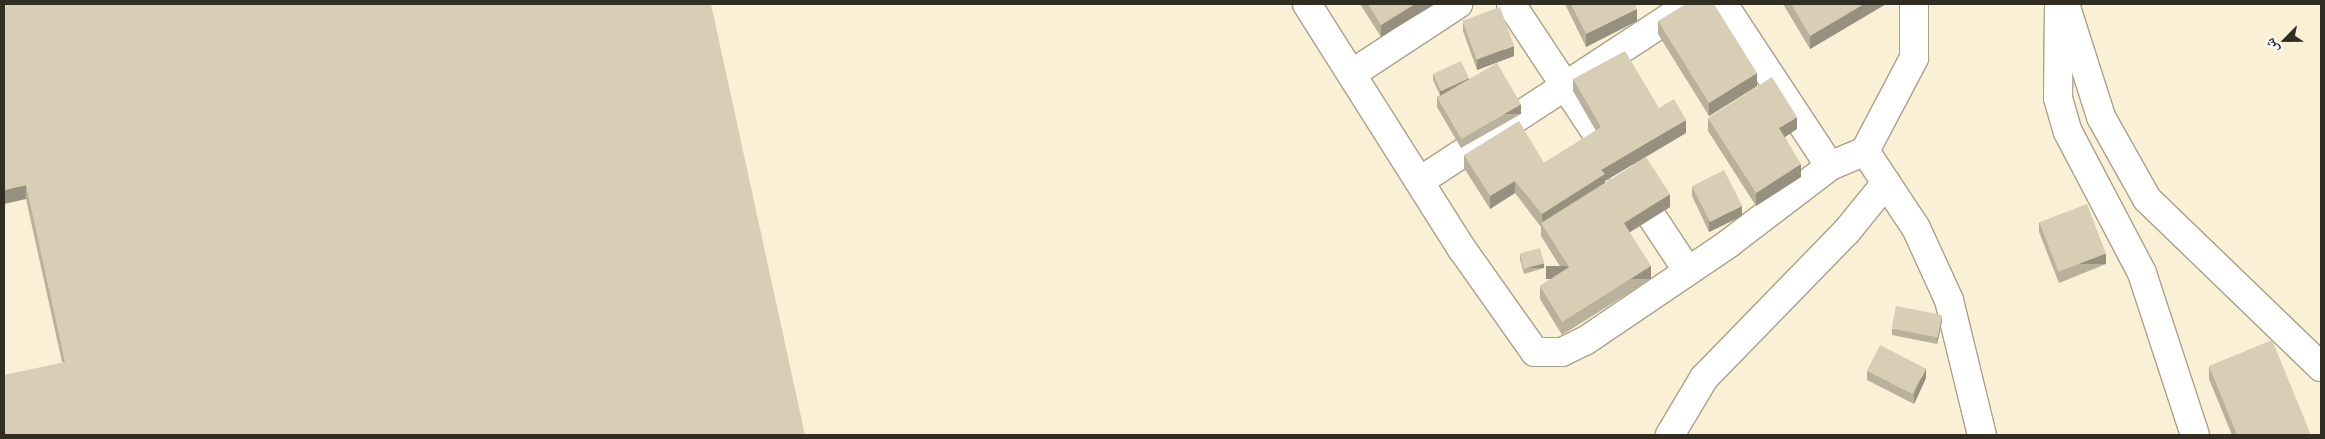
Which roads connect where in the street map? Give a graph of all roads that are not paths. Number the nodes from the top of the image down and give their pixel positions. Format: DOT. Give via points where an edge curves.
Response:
graph roads {
  1 [pos="1307,4"];
  2 [pos="1458,4"];
  3 [pos="1511,4"];
  4 [pos="1691,4"];
  5 [pos="1723,4"];
  6 [pos="1914,4"];
  7 [pos="2059,4"];
  8 [pos="2065,4"];
  9 [pos="1354,73"];
  10 [pos="1566,86"];
  11 [pos="1865,151"];
  12 [pos="1830,166"];
  13 [pos="1420,181"];
  14 [pos="1886,183"];
  15 [pos="1688,271"];
  16 [pos="2321,367"];
  17 [pos="1670,435"];
  18 [pos="1982,435"];
  19 [pos="2195,435"];
  1 -- 9 [label="street"];
  2 -- 9 [label="street"];
  3 -- 10 [label="street"];
  4 -- 10 [label="street"];
  5 -- 12 [label="street"];
  6 -- 11 [label="street" via="1914,58"];
  7 -- 19 [label="street" via="2058,98 2068,132 2142,273"];
  8 -- 16 [label="street" via="2101,117 2147,199"];
  9 -- 13 [label="street"];
  10 -- 13 [label="street"];
  10 -- 15 [label="street"];
  11 -- 12 [label="street"];
  11 -- 14 [label="street"];
  12 -- 15 [label="street"];
  13 -- 15 [label="street" via="1535,352 1562,352 1585,341"];
  14 -- 17 [label="street" via="1847,231 1704,378"];
  14 -- 18 [label="street" via="1916,228 1949,300"];
}
